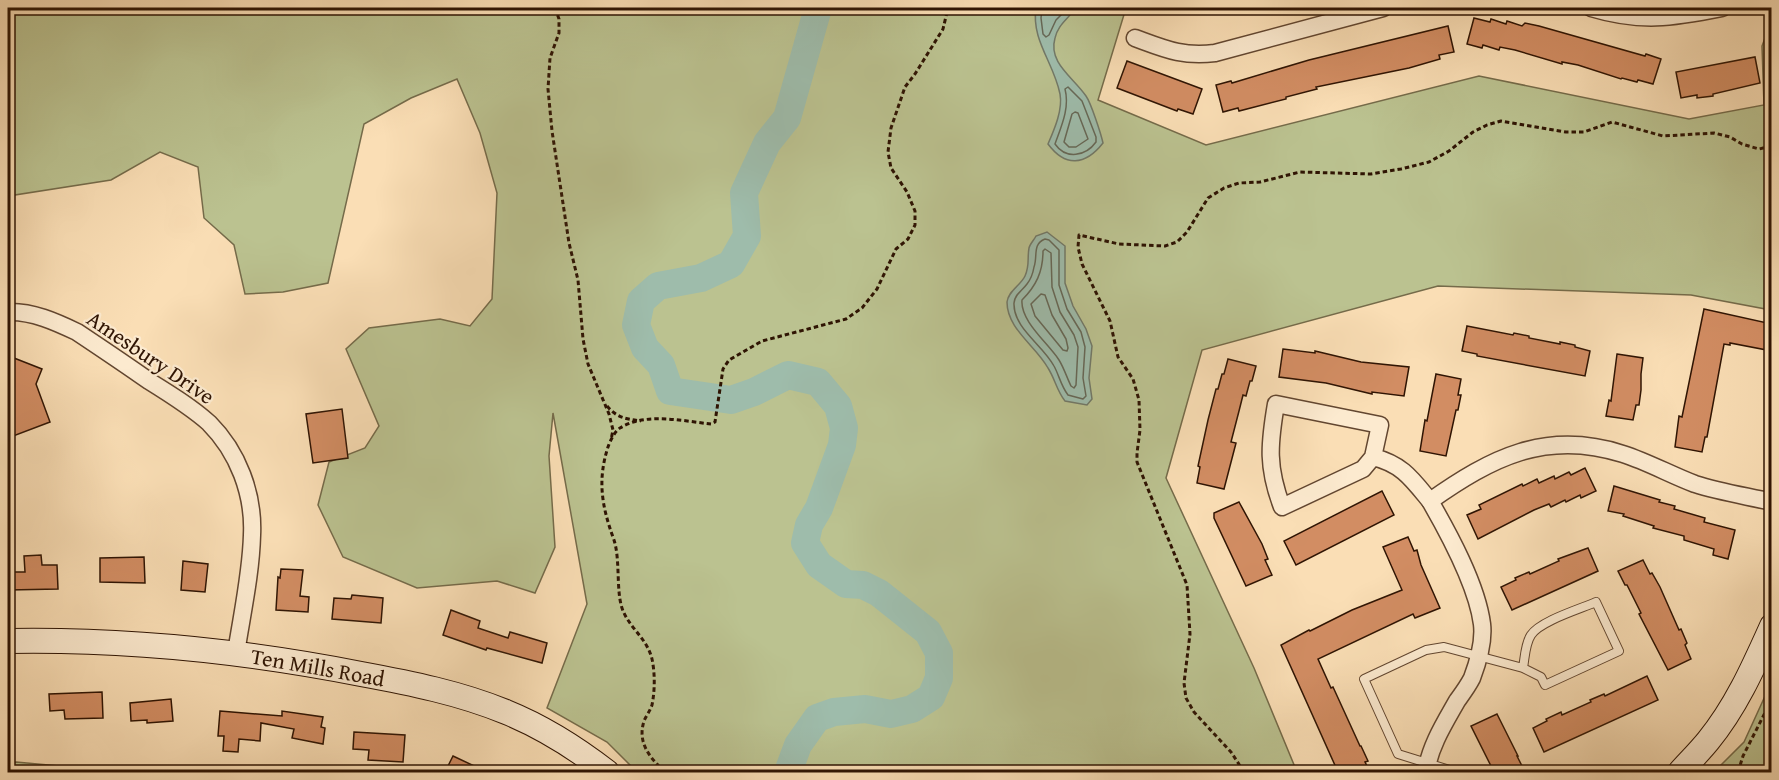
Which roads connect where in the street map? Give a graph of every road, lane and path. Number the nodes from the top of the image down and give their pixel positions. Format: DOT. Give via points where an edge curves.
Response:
graph roads {
  1 [pos="555,8"];
  2 [pos="948,8"];
  3 [pos="1383,8"];
  4 [pos="1591,8"];
  5 [pos="1722,8"];
  6 [pos="1135,38"];
  7 [pos="1772,146"];
  8 [pos="8,312"];
  9 [pos="604,402"];
  10 [pos="642,421"];
  11 [pos="610,442"];
  12 [pos="1373,457"];
  13 [pos="1430,501"];
  14 [pos="1772,502"];
  15 [pos="1772,626"];
  16 [pos="8,641"];
  17 [pos="236,653"];
  18 [pos="1478,656"];
  19 [pos="1523,668"];
  20 [pos="1772,699"];
  21 [pos="1427,768"];
  22 [pos="607,772"];
  23 [pos="665,772"];
  24 [pos="1244,772"];
  25 [pos="1456,772"];
  26 [pos="1680,772"];
  27 [pos="1738,772"];
  1 -- 9 [label="path" via="559,33 550,58 548,89 552,131 578,280 583,339 588,364"];
  2 -- 10 [label="path" via="943,29 905,87 891,128 891,168 907,192 915,211 915,225 908,239 896,249 877,289 862,308 846,319 762,341 729,360 723,369 715,422"];
  3 -- 6 [label="street" via="1215,53 1179,53"];
  4 -- 5 [label="street" via="1645,18"];
  7 -- 24 [label="path" via="1759,149 1714,133 1663,136 1612,122 1584,132 1566,132 1501,121 1473,132 1449,151 1420,165 1371,174 1300,172 1224,188 1208,198 1177,242 1165,246 1112,243 1078,235 1082,264 1110,321 1118,357 1136,389 1140,417 1137,462 1187,585 1190,634 1184,690 1194,712"];
  8 -- 17 [label="street, Amesbury Drive" via="35,315 77,332 192,409 226,445 248,492 252,523"];
  9 -- 10 [label="path" via="614,414"];
  9 -- 11 [label="path" via="613,430"];
  10 -- 11 [label="path" via="619,428"];
  11 -- 23 [label="path" via="601,476 602,496 618,564 623,612 647,644 652,661 654,688 641,737 649,755"];
  12 -- 12 [label="street" via="1363,469 1282,507 1269,459 1276,404 1380,425"];
  12 -- 13 [label="street" via="1388,460 1404,470"];
  13 -- 14 [label="street" via="1469,474 1506,456 1545,446 1585,446 1623,454 1696,484"];
  13 -- 18 [label="street" via="1444,524 1479,607 1482,626"];
  15 -- 26 [label="street" via="1734,704 1709,741"];
  16 -- 17 [label="street, Ten Mills Road" via="94,641"];
  17 -- 22 [label="street, Ten Mills Road" via="328,667 457,695 551,733"];
  18 -- 19 [label="lane"];
  18 -- 21 [label="street" via="1472,678 1442,726"];
  18 -- 21 [label="lane" via="1455,648 1433,647 1364,679 1398,754"];
  19 -- 19 [label="lane" via="1541,677 1545,685 1619,651 1596,602 1532,633"];
  20 -- 27 [label="path"];
  21 -- 25 [label="lane"];
}
